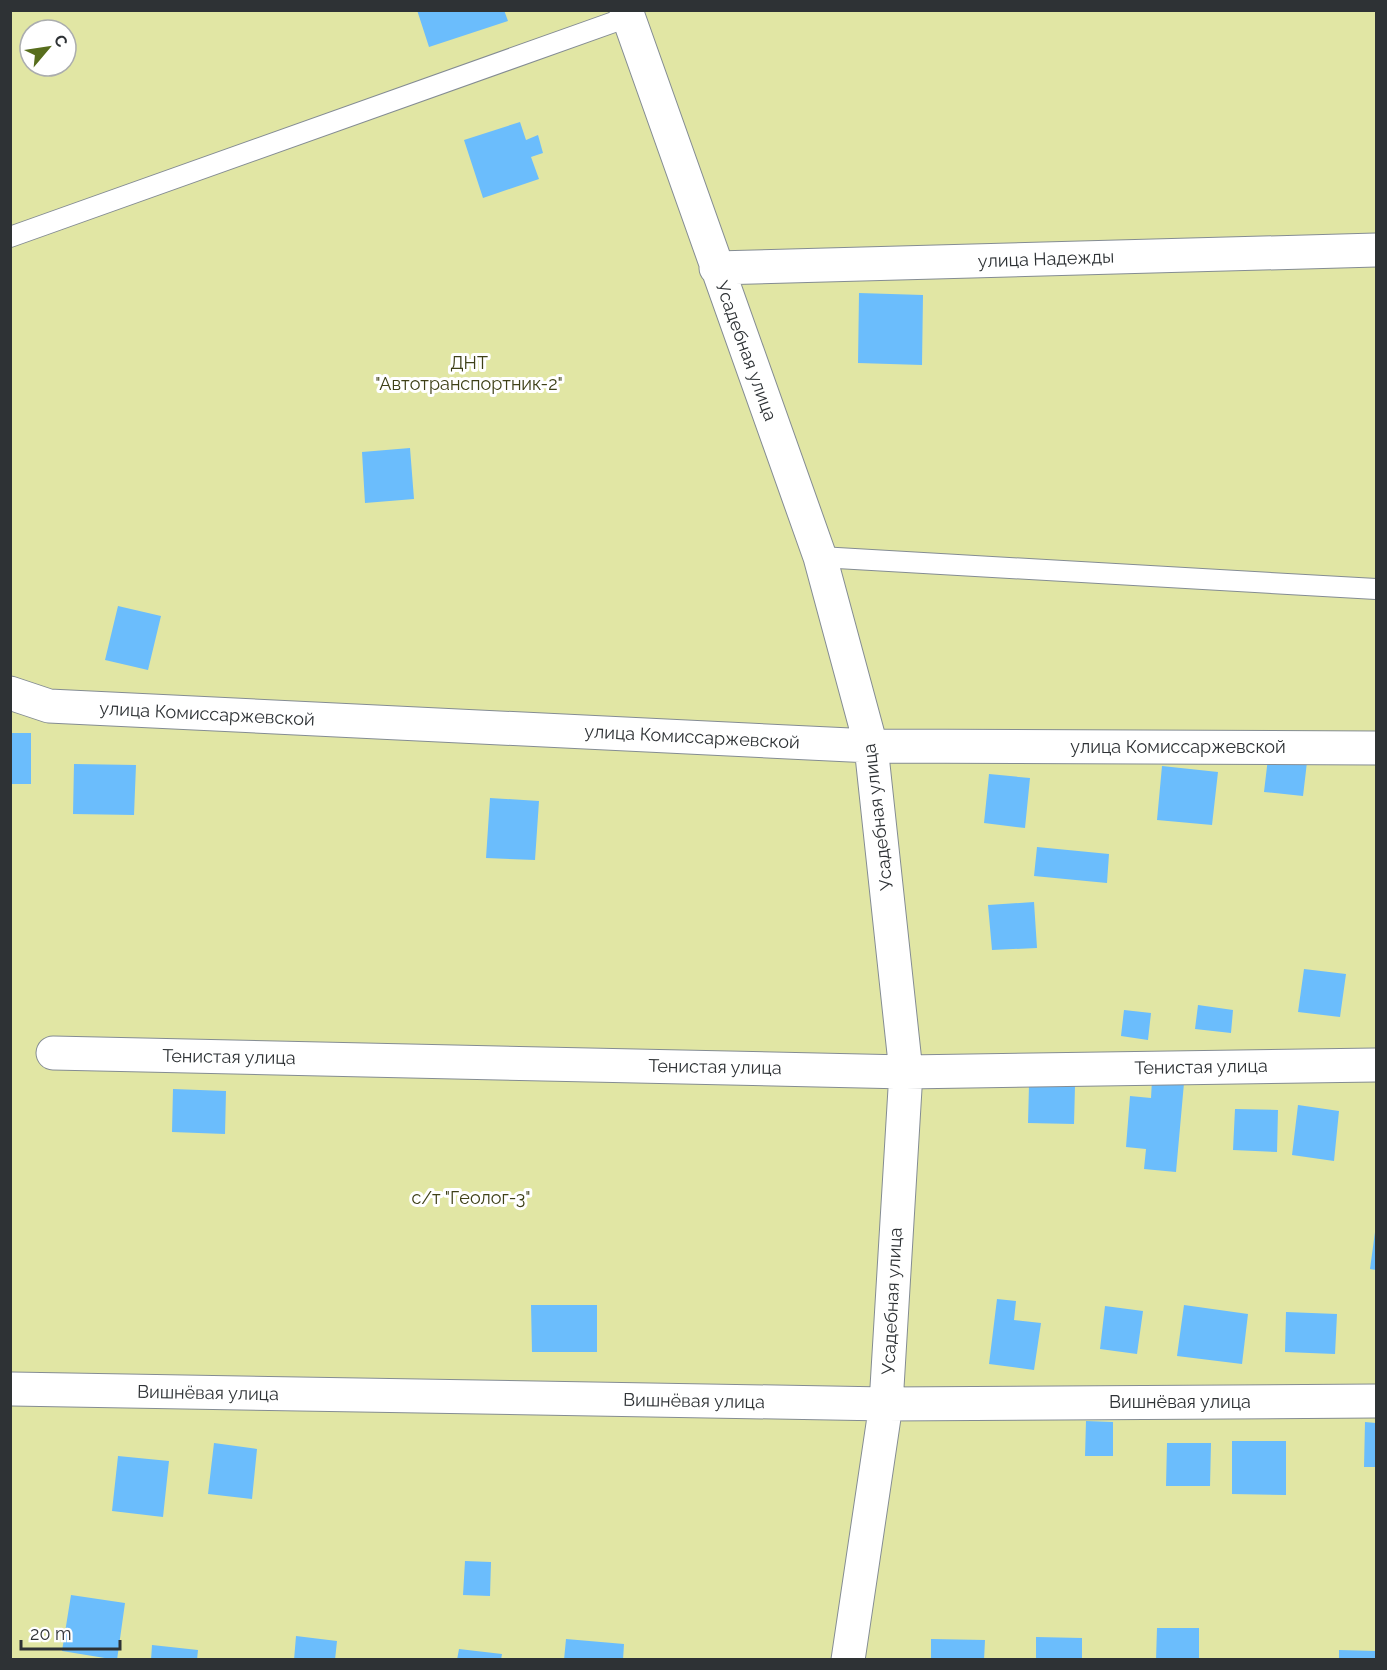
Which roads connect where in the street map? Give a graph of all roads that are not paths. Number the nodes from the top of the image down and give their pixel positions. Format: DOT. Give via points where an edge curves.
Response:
graph roads {
  1 [pos="627,14"];
  2 [pos="10,237"];
  3 [pos="1377,250"];
  4 [pos="716,268"];
  5 [pos="820,557"];
  6 [pos="1377,589"];
  7 [pos="10,693"];
  8 [pos="871,746"];
  9 [pos="1377,748"];
  10 [pos="53,1053"];
  11 [pos="1377,1065"];
  12 [pos="906,1072"];
  13 [pos="12,1389"];
  14 [pos="1377,1401"];
  15 [pos="886,1404"];
  16 [pos="848,1659"];
  1 -- 2 [label="lane"];
  1 -- 4 [label="street, Усадебная улица"];
  3 -- 4 [label="street, улица Надежды"];
  4 -- 5 [label="street, Усадебная улица"];
  5 -- 6 [label="lane"];
  5 -- 8 [label="street, Усадебная улица"];
  7 -- 8 [label="street, улица Комиссаржевской" via="49,706"];
  8 -- 9 [label="street, улица Комиссаржевской"];
  8 -- 12 [label="street, Усадебная улица"];
  10 -- 12 [label="street, Тенистая улица"];
  11 -- 12 [label="street, Тенистая улица"];
  12 -- 15 [label="street, Усадебная улица"];
  13 -- 15 [label="street, Вишнёвая улица"];
  14 -- 15 [label="street, Вишнёвая улица"];
  15 -- 16 [label="street, Усадебная улица"];
}
